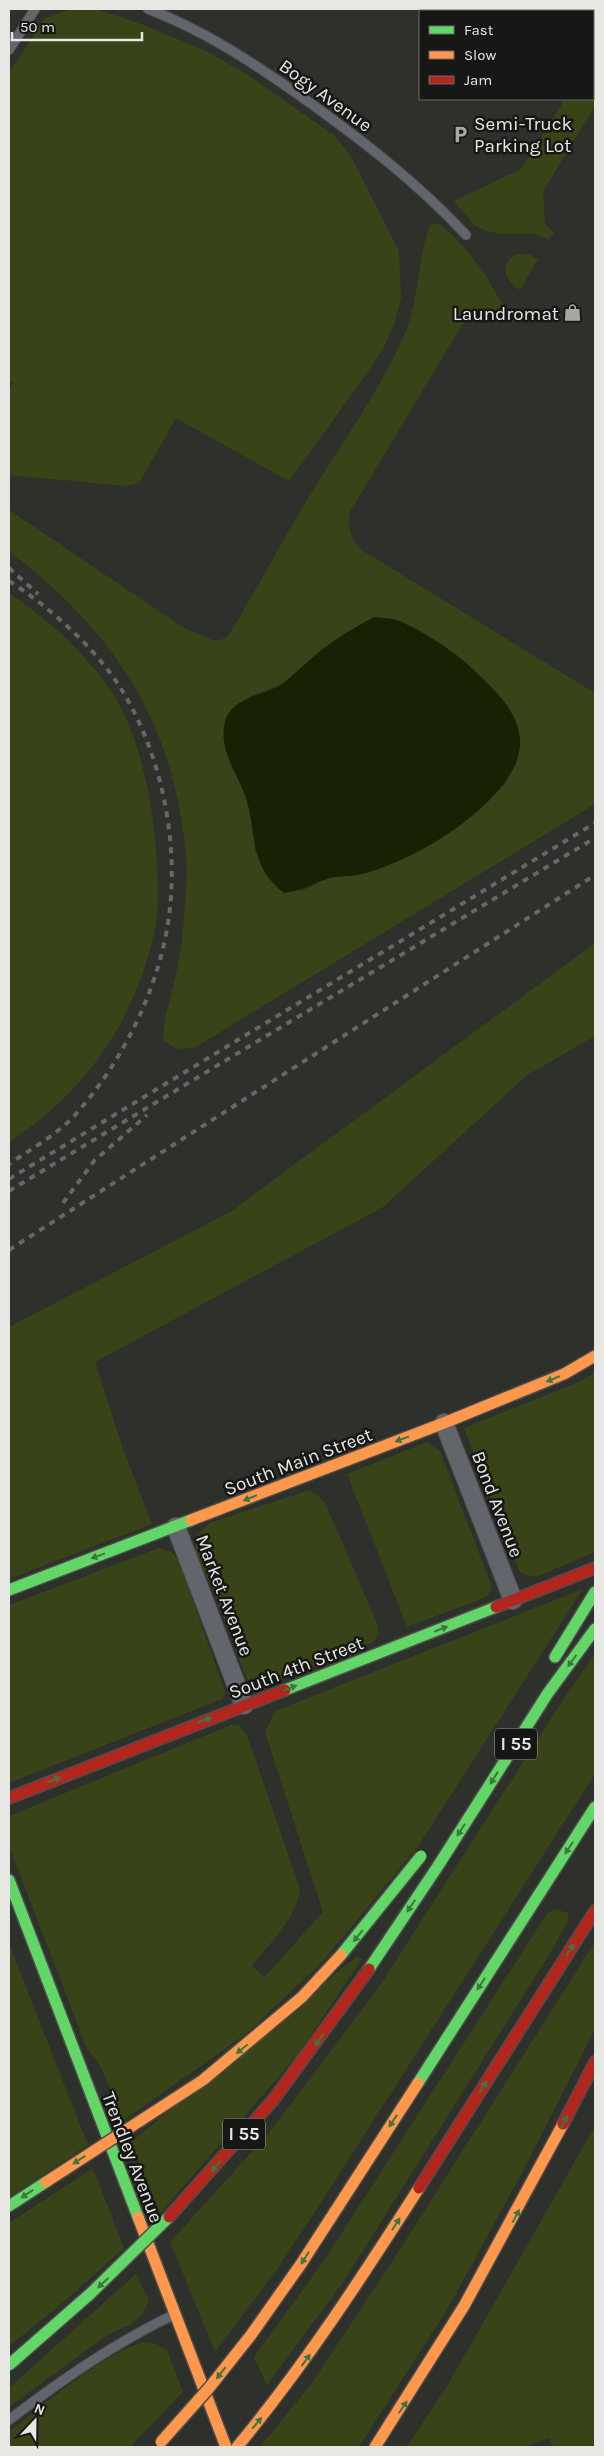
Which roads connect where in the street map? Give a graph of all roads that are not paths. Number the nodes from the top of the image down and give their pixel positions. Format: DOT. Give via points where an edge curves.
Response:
graph roads {
  1 [pos="35,9"];
  2 [pos="148,9"];
  3 [pos="9,50"];
  4 [pos="466,235"];
  5 [pos="595,1356"];
  6 [pos="444,1424"];
  7 [pos="176,1528"];
  8 [pos="595,1568"];
  9 [pos="9,1590"];
  10 [pos="595,1592"];
  11 [pos="513,1600"];
  12 [pos="595,1628"];
  13 [pos="548,1693"];
  14 [pos="244,1705"];
  15 [pos="484,1795"];
  16 [pos="9,1798"];
  17 [pos="595,1807"];
  18 [pos="460,1810"];
  19 [pos="423,1852"];
  20 [pos="9,1880"];
  21 [pos="595,1911"];
  22 [pos="595,2062"];
  23 [pos="573,2132"];
  24 [pos="542,2166"];
  25 [pos="9,2206"];
  26 [pos="485,2274"];
  27 [pos="175,2314"];
  28 [pos="470,2319"];
  29 [pos="9,2365"];
  30 [pos="9,2420"];
  31 [pos="158,2444"];
  32 [pos="226,2447"];
  33 [pos="237,2447"];
  34 [pos="375,2447"];
  1 -- 3 [label="lane"];
  2 -- 4 [label="lane, Bogy Avenue" via="175,19 244,56 383,157"];
  5 -- 6 [label="main road, South Main Street, one-way" via="564,1374"];
  6 -- 7 [label="main road, South Main Street, one-way"];
  6 -- 11 [label="street, Bond Avenue"];
  7 -- 9 [label="main road, South Main Street, one-way"];
  7 -- 14 [label="street, Market Avenue"];
  8 -- 11 [label="main road, South 4th Street"];
  10 -- 13 [label="main road" via="555,1658"];
  14 -- 11 [label="main road, South 4th Street, one-way"];
  12 -- 13 [label="main road, I 55, one-way"];
  13 -- 15 [label="main road, I 55, one-way"];
  16 -- 14 [label="main road, South 4th Street, one-way"];
  15 -- 18 [label="main road"];
  15 -- 29 [label="main road, I 55, one-way, bridge" via="313,2048 261,2115 136,2252"];
  17 -- 31 [label="main road, one-way, bridge" via="301,2264 209,2388"];
  19 -- 25 [label="main road, one-way, bridge" via="350,1946 302,1997 254,2039 203,2080"];
  20 -- 27 [label="main road, Trendley Avenue"];
  33 -- 21 [label="main road, one-way" via="277,2399 344,2306"];
  24 -- 22 [label="main road, one-way"];
  23 -- 24 [label="main road"];
  26 -- 24 [label="main road, one-way"];
  26 -- 28 [label="main road"];
  34 -- 26 [label="main road, one-way"];
  27 -- 30 [label="lane" via="101,2353"];
  27 -- 32 [label="main road, Trendley Avenue"];
}
